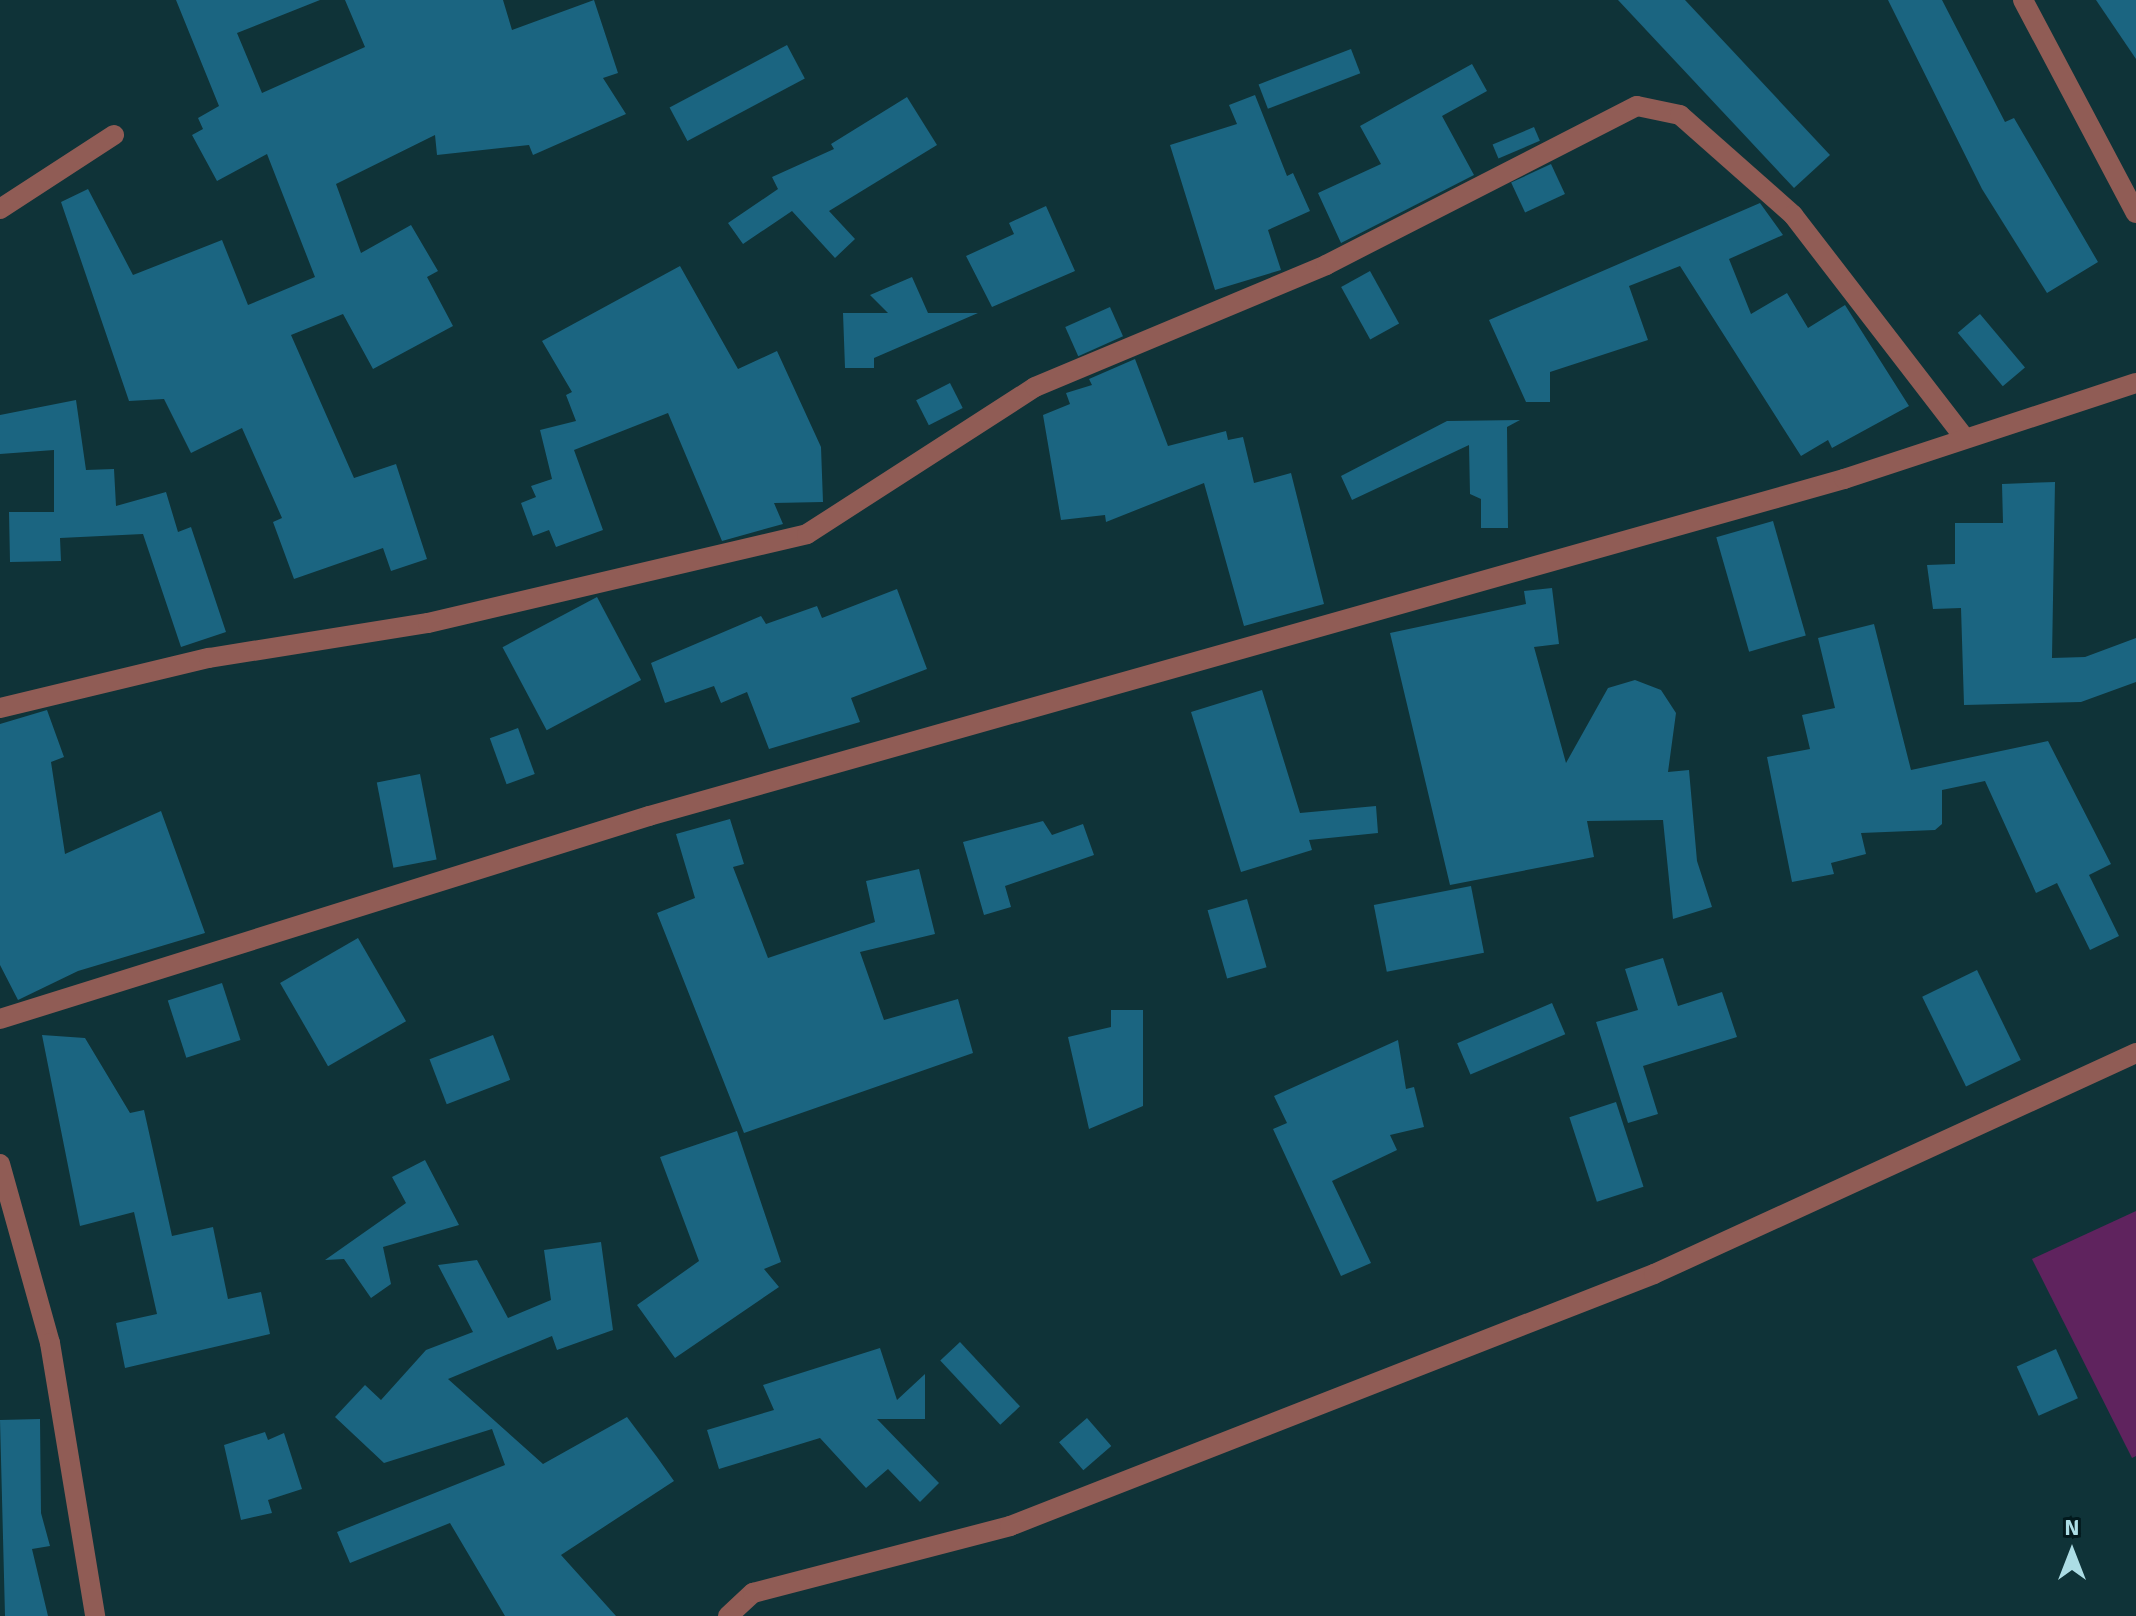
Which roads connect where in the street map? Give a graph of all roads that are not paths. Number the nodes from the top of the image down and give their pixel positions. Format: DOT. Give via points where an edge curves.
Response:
graph roads {
  1 [pos="2023,0"];
  2 [pos="114,135"];
  3 [pos="0,209"];
  4 [pos="2136,213"];
  5 [pos="2136,383"];
  6 [pos="1964,437"];
  7 [pos="0,708"];
  8 [pos="0,1019"];
  9 [pos="2136,1053"];
  10 [pos="0,1164"];
  11 [pos="95,1616"];
  12 [pos="728,1616"];
  1 -- 4 [label="street"];
  2 -- 3 [label="street"];
  5 -- 6 [label="street"];
  6 -- 7 [label="street" via="1793,215 1680,115 1637,106 1326,265 1035,387 807,534 428,623 209,658"];
  6 -- 8 [label="street" via="1844,479 1504,571 1137,684 649,816"];
  9 -- 12 [label="street" via="1654,1274 1010,1526 753,1593"];
  10 -- 11 [label="street" via="50,1343"];
}
